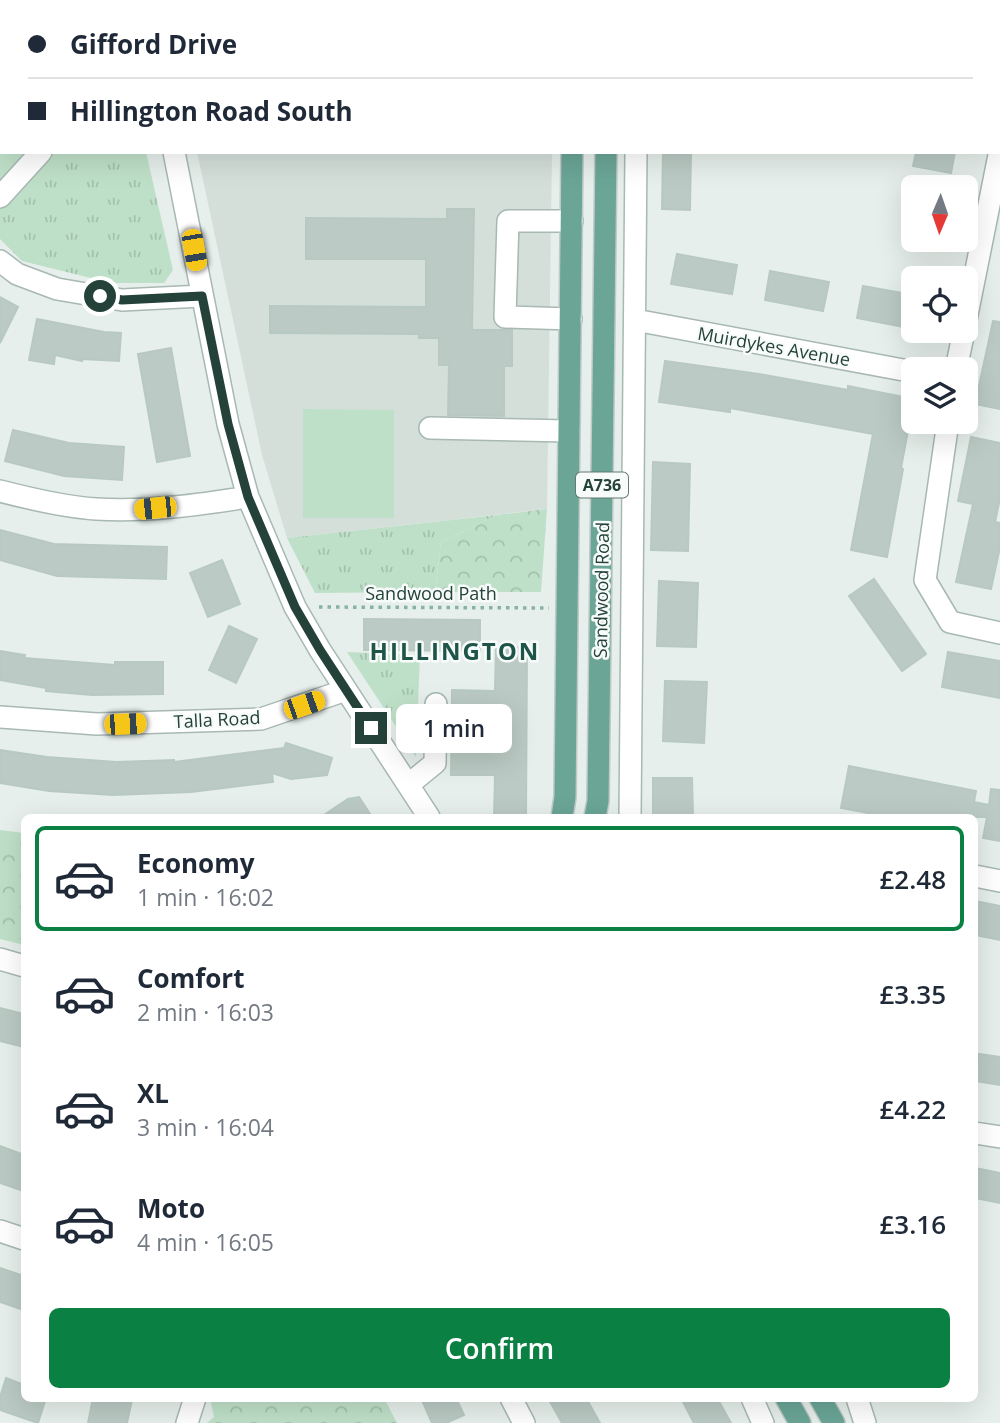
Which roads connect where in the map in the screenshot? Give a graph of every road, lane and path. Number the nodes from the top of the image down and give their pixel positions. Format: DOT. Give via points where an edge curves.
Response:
graph roads {
  1 [pos="39,154"];
  2 [pos="174,154"];
  3 [pos="572,154"];
  4 [pos="606,154"];
  5 [pos="636,154"];
  6 [pos="999,154"];
  7 [pos="0,197"];
  8 [pos="572,221"];
  9 [pos="0,261"];
  10 [pos="977,266"];
  11 [pos="202,296"];
  12 [pos="570,319"];
  13 [pos="635,320"];
  14 [pos="901,370"];
  15 [pos="430,428"];
  16 [pos="569,431"];
  17 [pos="946,434"];
  18 [pos="0,491"];
  19 [pos="248,497"];
  20 [pos="295,607"];
  21 [pos="566,608"];
  22 [pos="1000,633"];
  23 [pos="346,690"];
  24 [pos="436,704"];
  25 [pos="0,717"];
  26 [pos="408,785"];
  27 [pos="427,814"];
  28 [pos="562,814"];
  29 [pos="595,814"];
  30 [pos="630,814"];
  31 [pos="978,877"];
  32 [pos="1000,881"];
  33 [pos="0,959"];
  34 [pos="21,964"];
  35 [pos="978,1133"];
  36 [pos="1000,1137"];
  37 [pos="0,1231"];
  38 [pos="21,1239"];
  39 [pos="194,1402"];
  40 [pos="513,1402"];
  41 [pos="754,1402"];
  42 [pos="788,1402"];
  43 [pos="822,1402"];
  44 [pos="858,1402"];
  45 [pos="187,1423"];
  46 [pos="524,1423"];
  47 [pos="763,1423"];
  48 [pos="800,1423"];
  49 [pos="834,1423"];
  50 [pos="865,1423"];
  1 -- 7 [label="street"];
  2 -- 11 [label="street"];
  3 -- 8 [label="main road, Sandwood Road / A736"];
  4 -- 29 [label="main road, Sandwood Road / A736"];
  5 -- 13 [label="street, Sandwood Road"];
  6 -- 10 [label="street"];
  8 -- 12 [label="main road, Sandwood Road / A736"];
  8 -- 12 [label="street" via="508,221 505,317"];
  9 -- 11 [label="street" via="18,274 57,289 122,300"];
  11 -- 19 [label="street"];
  12 -- 16 [label="main road, Sandwood Road / A736"];
  13 -- 14 [label="street, Muirdykes Avenue"];
  13 -- 30 [label="street, Sandwood Road"];
  15 -- 16 [label="street"];
  16 -- 21 [label="main road, Sandwood Road / A736"];
  17 -- 22 [label="street" via="925,580 950,622"];
  18 -- 19 [label="street" via="93,509 134,510"];
  19 -- 20 [label="street"];
  20 -- 21 [label="path, Sandwood Path"];
  20 -- 23 [label="street"];
  21 -- 28 [label="main road, Sandwood Road / A736"];
  23 -- 25 [label="street, Talla Road" via="261,719 97,724"];
  23 -- 26 [label="street"];
  24 -- 26 [label="street" via="435,763"];
  26 -- 27 [label="street"];
  31 -- 32 [label="street"];
  33 -- 34 [label="street"];
  35 -- 36 [label="street"];
  37 -- 38 [label="street"];
  39 -- 45 [label="street"];
  40 -- 46 [label="street"];
  41 -- 47 [label="street"];
  42 -- 48 [label="main road"];
  43 -- 49 [label="main road"];
  44 -- 50 [label="street"];
}
